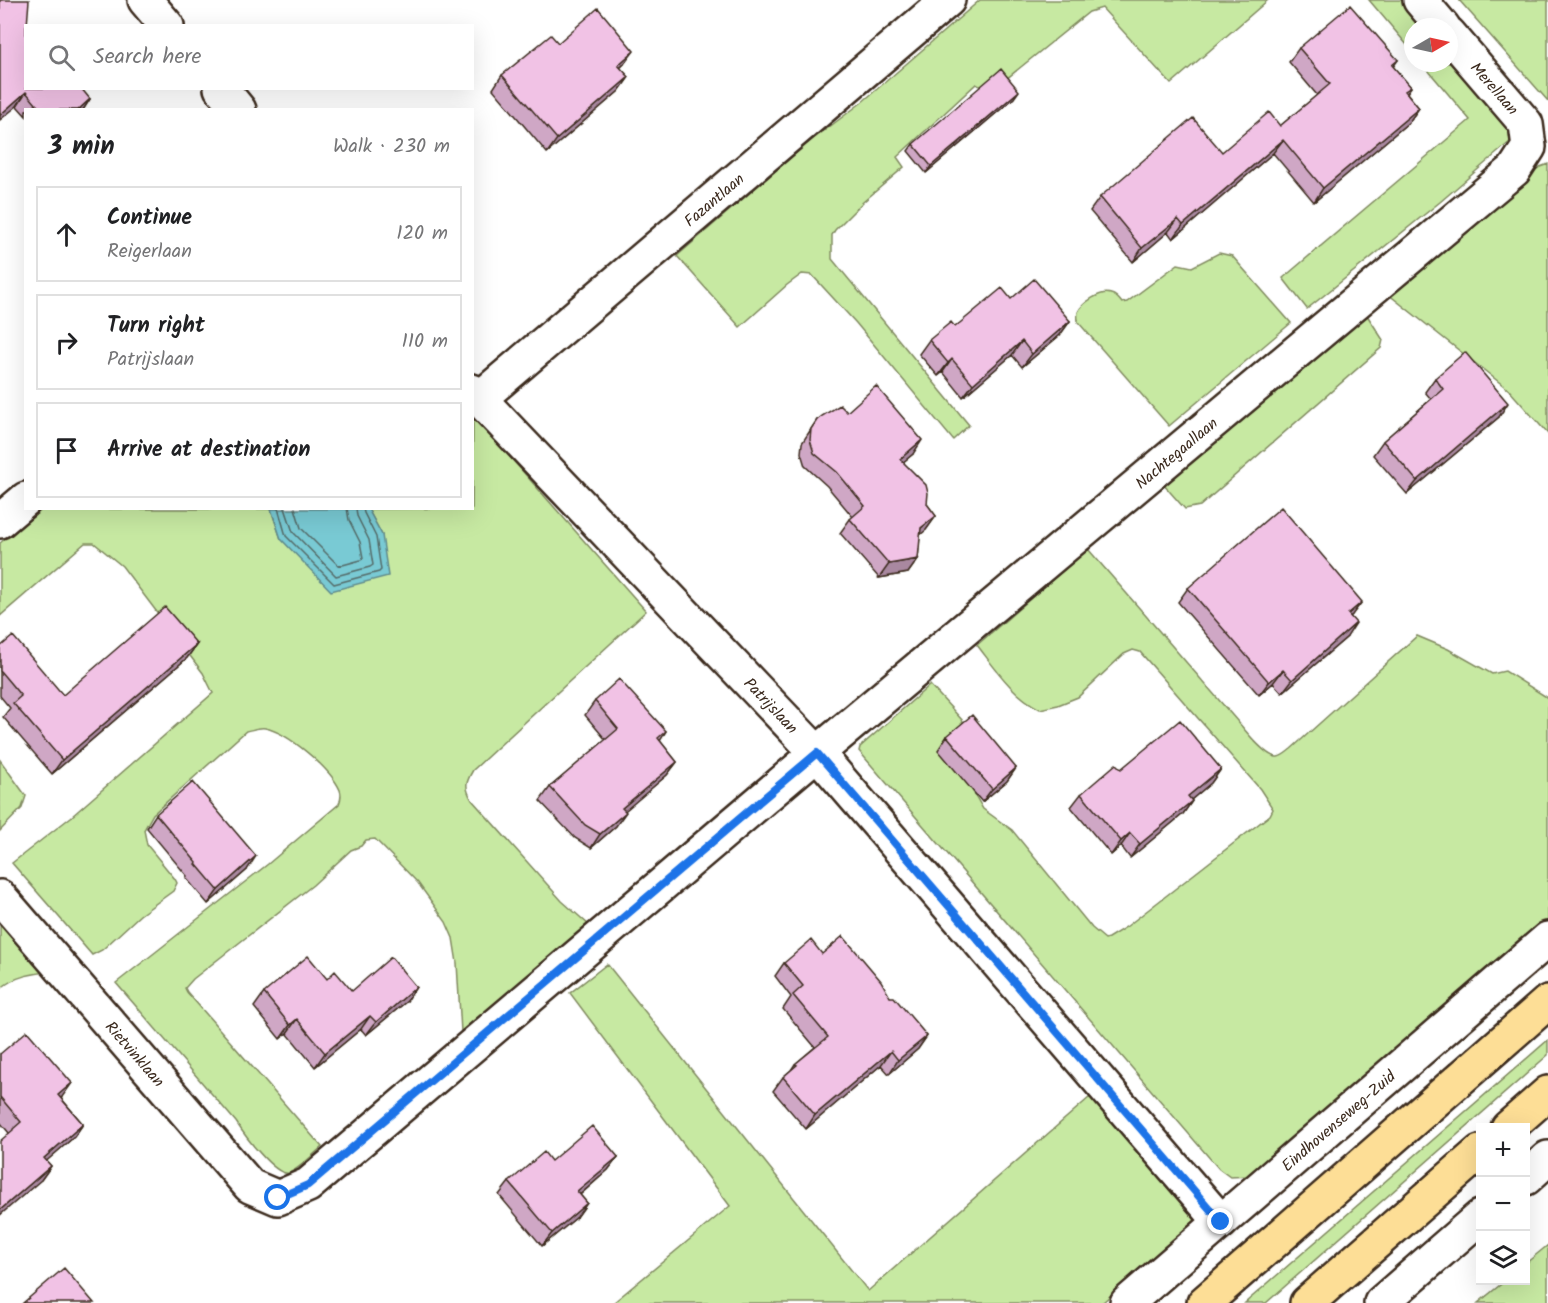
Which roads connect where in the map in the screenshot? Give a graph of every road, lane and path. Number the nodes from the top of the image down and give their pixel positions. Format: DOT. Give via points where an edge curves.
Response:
graph roads {
  1 [pos="145,0"];
  2 [pos="948,0"];
  3 [pos="1420,0"];
  4 [pos="1435,18"];
  5 [pos="165,24"];
  6 [pos="1458,45"];
  7 [pos="223,90"];
  8 [pos="237,108"];
  9 [pos="1529,147"];
  10 [pos="476,395"];
  11 [pos="24,501"];
  12 [pos="0,521"];
  13 [pos="817,753"];
  14 [pos="0,897"];
  15 [pos="1548,939"];
  16 [pos="1548,1002"];
  17 [pos="1548,1093"];
  18 [pos="1514,1123"];
  19 [pos="1476,1155"];
  20 [pos="1548,1158"];
  21 [pos="1527,1177"];
  22 [pos="278,1198"];
  23 [pos="1476,1220"];
  24 [pos="1221,1222"];
  25 [pos="1127,1303"];
  26 [pos="1204,1303"];
  27 [pos="1307,1303"];
  28 [pos="1381,1303"];
  1 -- 5 [label="street"];
  2 -- 10 [label="street, Fazantlaan"];
  3 -- 4 [label="street"];
  6 -- 9 [label="street, Merellaan" via="1526,124"];
  7 -- 8 [label="street"];
  9 -- 13 [label="street, Nachtegaallaan" via="1514,170"];
  10 -- 13 [label="street, Patrijslaan"];
  11 -- 12 [label="street"];
  13 -- 22 [label="street, Nachtegaallaan" via="308,1185"];
  13 -- 24 [label="street, Patrijslaan"];
  14 -- 22 [label="street, Rietvinklaan" via="250,1186"];
  15 -- 24 [label="street, Eindhovenseweg-Zuid"];
  16 -- 26 [label="main road"];
  17 -- 18 [label="main road"];
  19 -- 27 [label="main road"];
  20 -- 21 [label="street"];
  23 -- 28 [label="street"];
  24 -- 25 [label="street, Eindhovenseweg-Zuid"];
}
